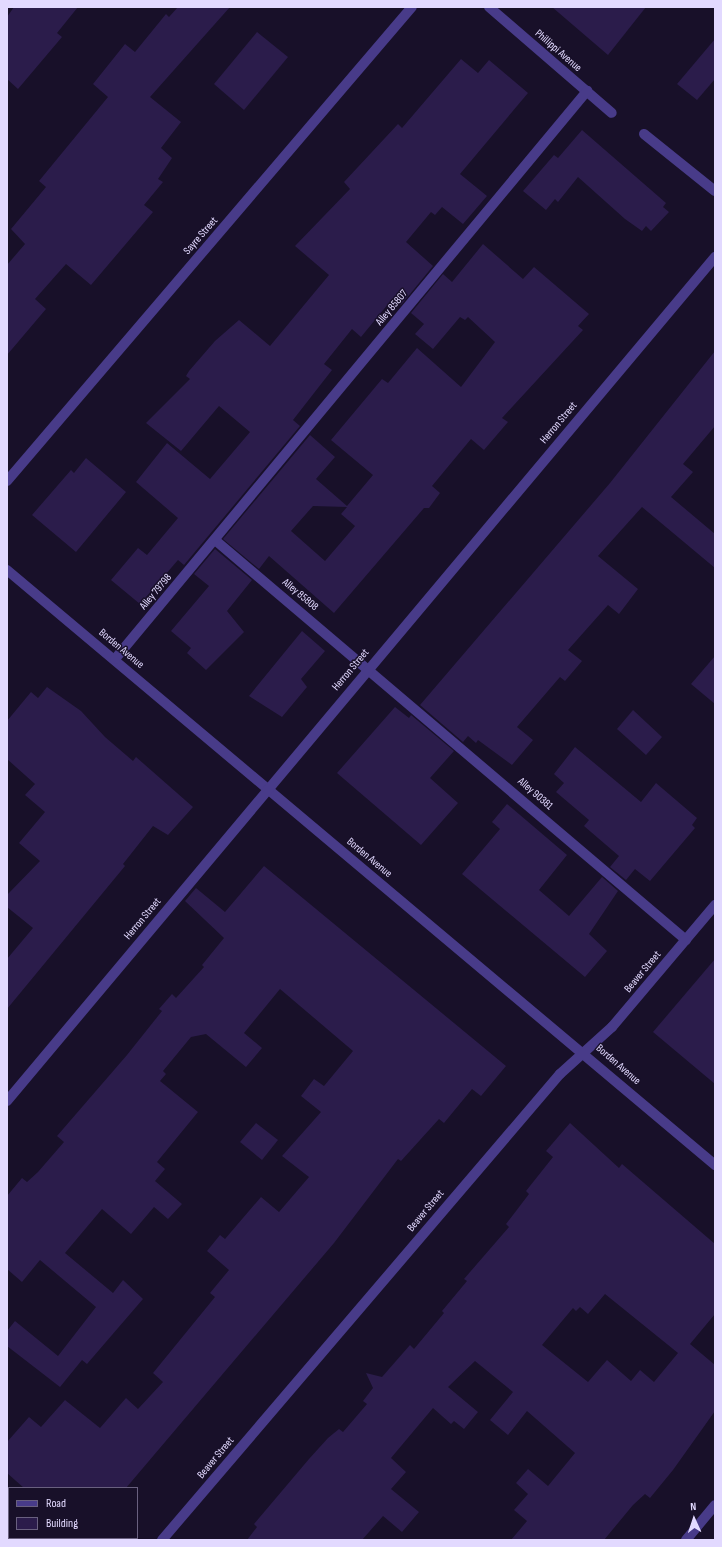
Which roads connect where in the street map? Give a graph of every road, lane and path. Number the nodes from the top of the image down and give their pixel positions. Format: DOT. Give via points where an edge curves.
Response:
graph roads {
  1 [pos="412,7"];
  2 [pos="489,7"];
  3 [pos="587,92"];
  4 [pos="612,113"];
  5 [pos="644,134"];
  6 [pos="715,191"];
  7 [pos="715,257"];
  8 [pos="7,481"];
  9 [pos="215,540"];
  10 [pos="7,570"];
  11 [pos="115,659"];
  12 [pos="369,668"];
  13 [pos="267,788"];
  14 [pos="715,904"];
  15 [pos="686,940"];
  16 [pos="585,1053"];
  17 [pos="7,1101"];
  18 [pos="715,1165"];
  19 [pos="715,1505"];
  20 [pos="162,1540"];
  21 [pos="686,1540"];
  1 -- 8 [label="street, Sayre Street"];
  2 -- 3 [label="street, Phillippi Avenue"];
  3 -- 4 [label="street, Phillippi Avenue"];
  3 -- 9 [label="street, Alley 85807"];
  5 -- 6 [label="street"];
  7 -- 12 [label="street, Herron Street"];
  9 -- 11 [label="street, Alley 79798"];
  9 -- 12 [label="street, Alley 85808"];
  10 -- 11 [label="street, Borden Avenue"];
  11 -- 13 [label="street, Borden Avenue"];
  12 -- 13 [label="street, Herron Street"];
  12 -- 15 [label="street, Alley 90381"];
  13 -- 16 [label="street, Borden Avenue"];
  13 -- 17 [label="street, Herron Street"];
  14 -- 15 [label="street, Beaver Street"];
  15 -- 16 [label="street, Beaver Street"];
  16 -- 18 [label="street, Borden Avenue"];
  16 -- 20 [label="street, Beaver Street" via="560,1074"];
  19 -- 21 [label="street"];
}
